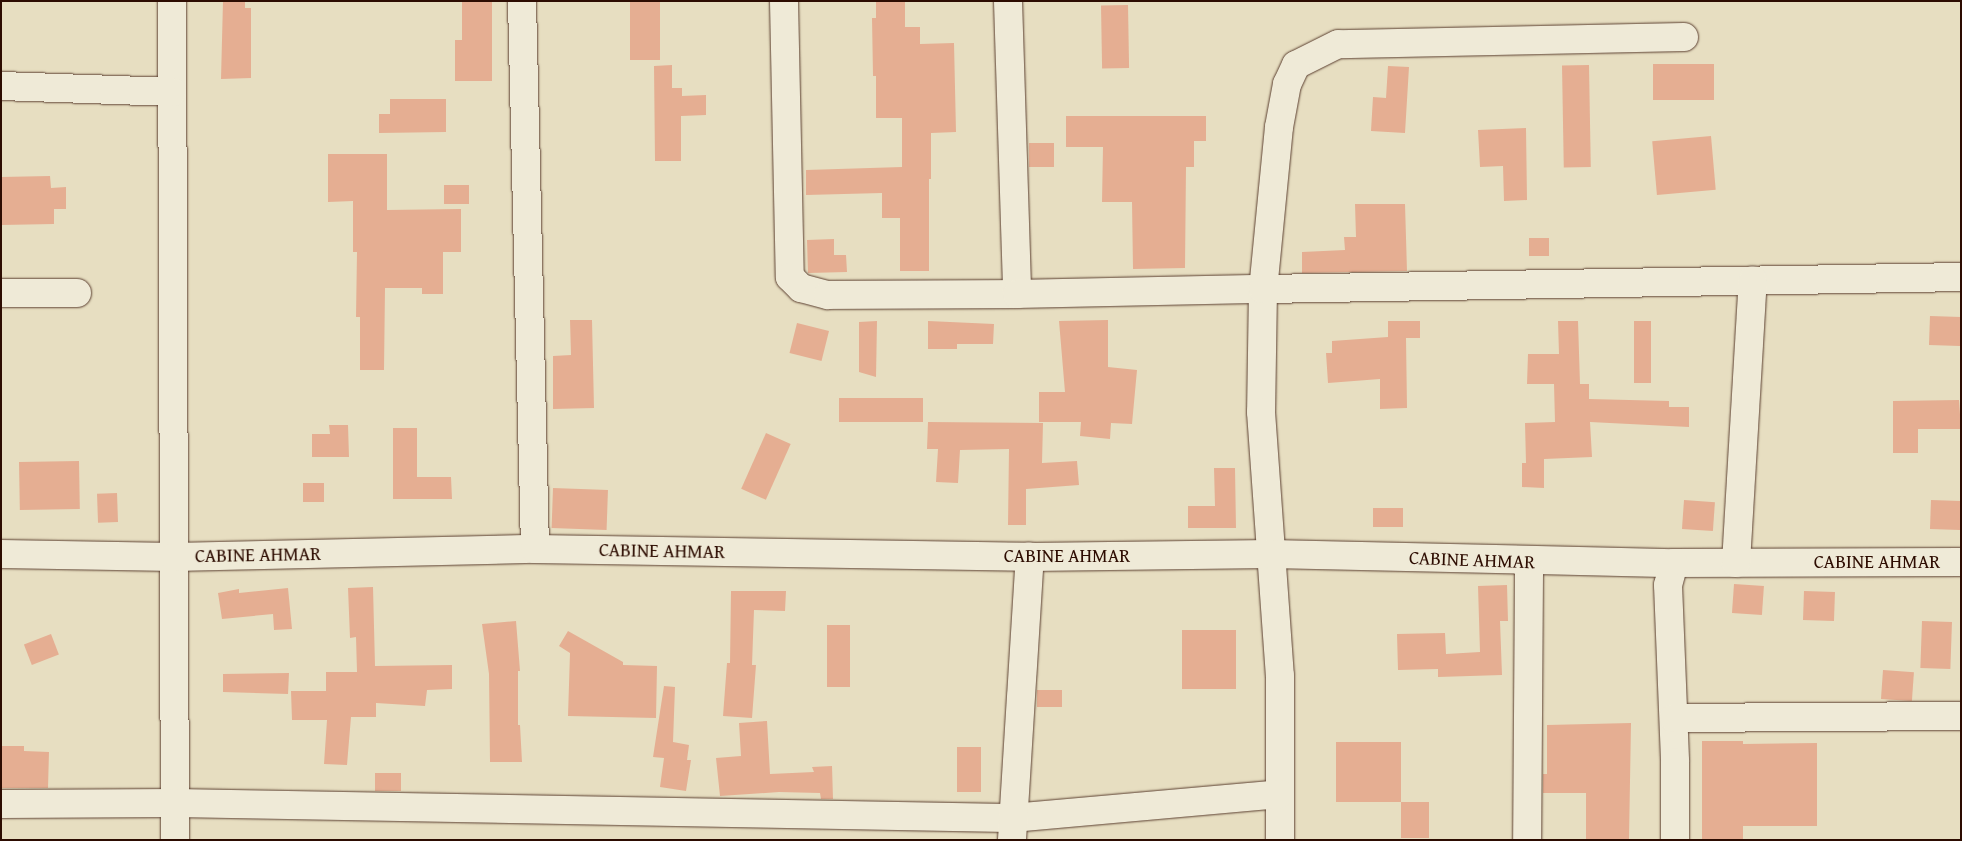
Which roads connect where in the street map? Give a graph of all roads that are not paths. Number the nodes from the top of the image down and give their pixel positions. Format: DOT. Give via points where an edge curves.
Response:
graph roads {
  1 [pos="172,1"];
  2 [pos="522,1"];
  3 [pos="784,1"];
  4 [pos="1008,1"];
  5 [pos="1684,37"];
  6 [pos="1,86"];
  7 [pos="172,92"];
  8 [pos="1961,277"];
  9 [pos="1753,281"];
  10 [pos="1263,289"];
  11 [pos="1,293"];
  12 [pos="77,293"];
  13 [pos="1017,294"];
  14 [pos="535,549"];
  15 [pos="1,554"];
  16 [pos="1270,554"];
  17 [pos="1030,556"];
  18 [pos="174,557"];
  19 [pos="1526,561"];
  20 [pos="1961,562"];
  21 [pos="1674,563"];
  22 [pos="1736,563"];
  23 [pos="1961,716"];
  24 [pos="1674,718"];
  25 [pos="1280,794"];
  26 [pos="175,803"];
  27 [pos="1,804"];
  28 [pos="1012,829"];
  29 [pos="175,840"];
  30 [pos="1280,840"];
  31 [pos="1527,840"];
  32 [pos="1675,840"];
  1 -- 7 [label="street"];
  2 -- 14 [label="street"];
  3 -- 13 [label="street" via="790,277 801,288 828,295"];
  4 -- 13 [label="street"];
  5 -- 10 [label="street" via="1338,44 1296,65 1288,84 1279,127"];
  6 -- 7 [label="street"];
  7 -- 18 [label="street"];
  8 -- 9 [label="street"];
  9 -- 10 [label="street"];
  9 -- 22 [label="street"];
  10 -- 13 [label="street"];
  10 -- 16 [label="street" via="1261,412"];
  11 -- 12 [label="street"];
  14 -- 17 [label="street, CABINE AHMAR"];
  14 -- 18 [label="street, CABINE AHMAR"];
  15 -- 18 [label="street, CABINE AHMAR"];
  16 -- 17 [label="street, CABINE AHMAR"];
  16 -- 19 [label="street, CABINE AHMAR"];
  16 -- 25 [label="street" via="1280,676"];
  17 -- 28 [label="street"];
  18 -- 26 [label="street"];
  19 -- 21 [label="street, CABINE AHMAR"];
  19 -- 31 [label="street" via="1529,572"];
  20 -- 22 [label="street, CABINE AHMAR"];
  21 -- 22 [label="street, CABINE AHMAR"];
  21 -- 24 [label="street" via="1668,585"];
  23 -- 24 [label="street"];
  24 -- 32 [label="street"];
  25 -- 28 [label="street"];
  25 -- 30 [label="street"];
  26 -- 27 [label="street"];
  26 -- 28 [label="street"];
  26 -- 29 [label="street"];
}
